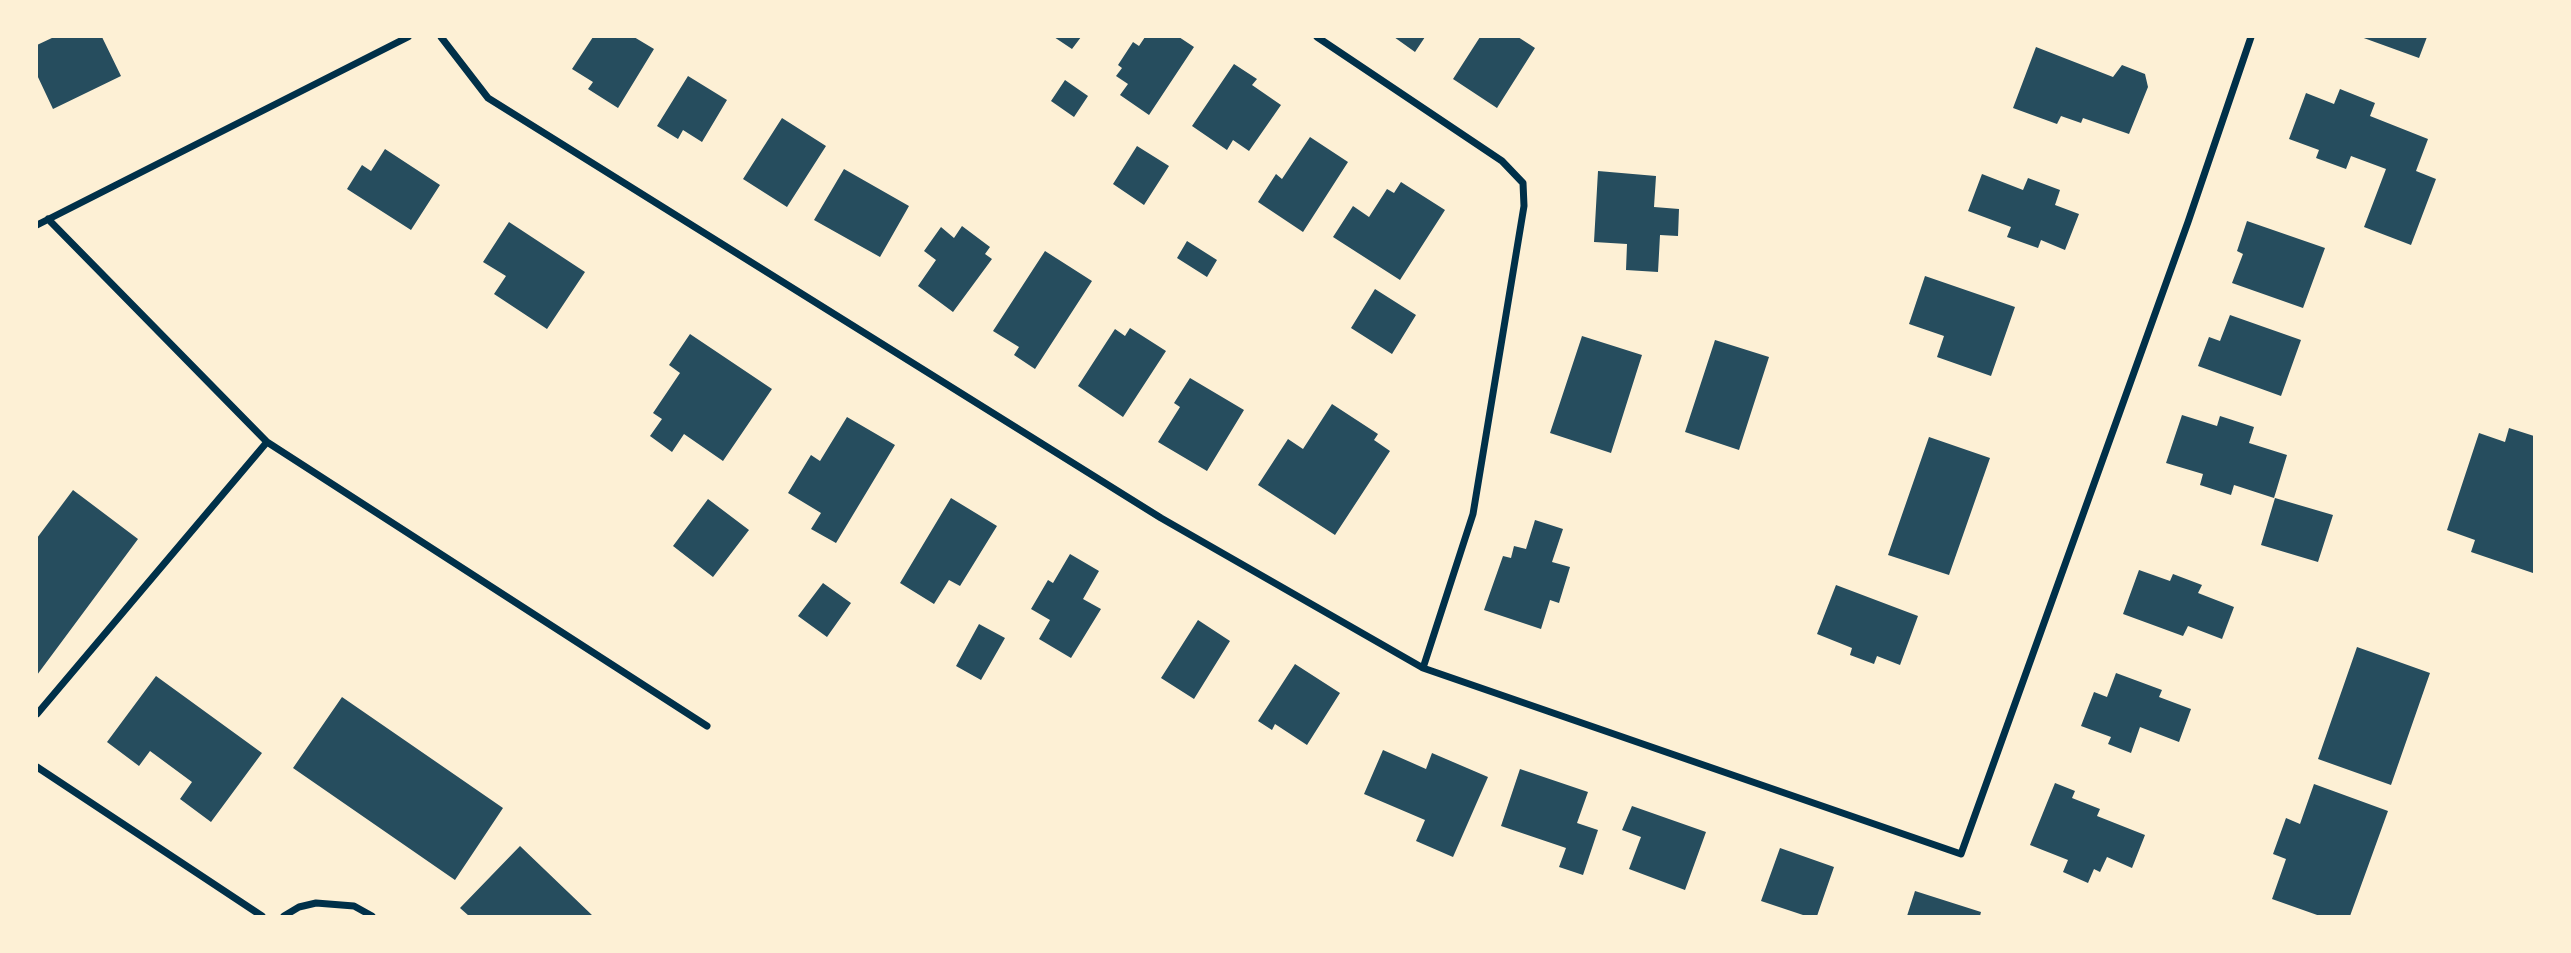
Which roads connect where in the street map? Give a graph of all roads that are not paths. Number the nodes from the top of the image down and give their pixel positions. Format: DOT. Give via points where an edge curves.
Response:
graph roads {
  1 [pos="408,37"];
  2 [pos="441,37"];
  3 [pos="1317,37"];
  4 [pos="2251,37"];
  5 [pos="48,219"];
  6 [pos="37,225"];
  7 [pos="267,442"];
  8 [pos="1423,668"];
  9 [pos="37,714"];
  10 [pos="707,726"];
  11 [pos="37,767"];
  12 [pos="262,916"];
  13 [pos="284,916"];
  14 [pos="372,916"];
  1 -- 5 [label="street"];
  2 -- 8 [label="street" via="488,98 1161,518"];
  3 -- 8 [label="street" via="1502,161 1522,183 1524,206 1473,514"];
  4 -- 8 [label="street" via="1961,853"];
  5 -- 6 [label="street"];
  5 -- 7 [label="street"];
  7 -- 9 [label="street"];
  7 -- 10 [label="street"];
  11 -- 12 [label="street"];
  13 -- 14 [label="street" via="299,907 338,903"];
}
